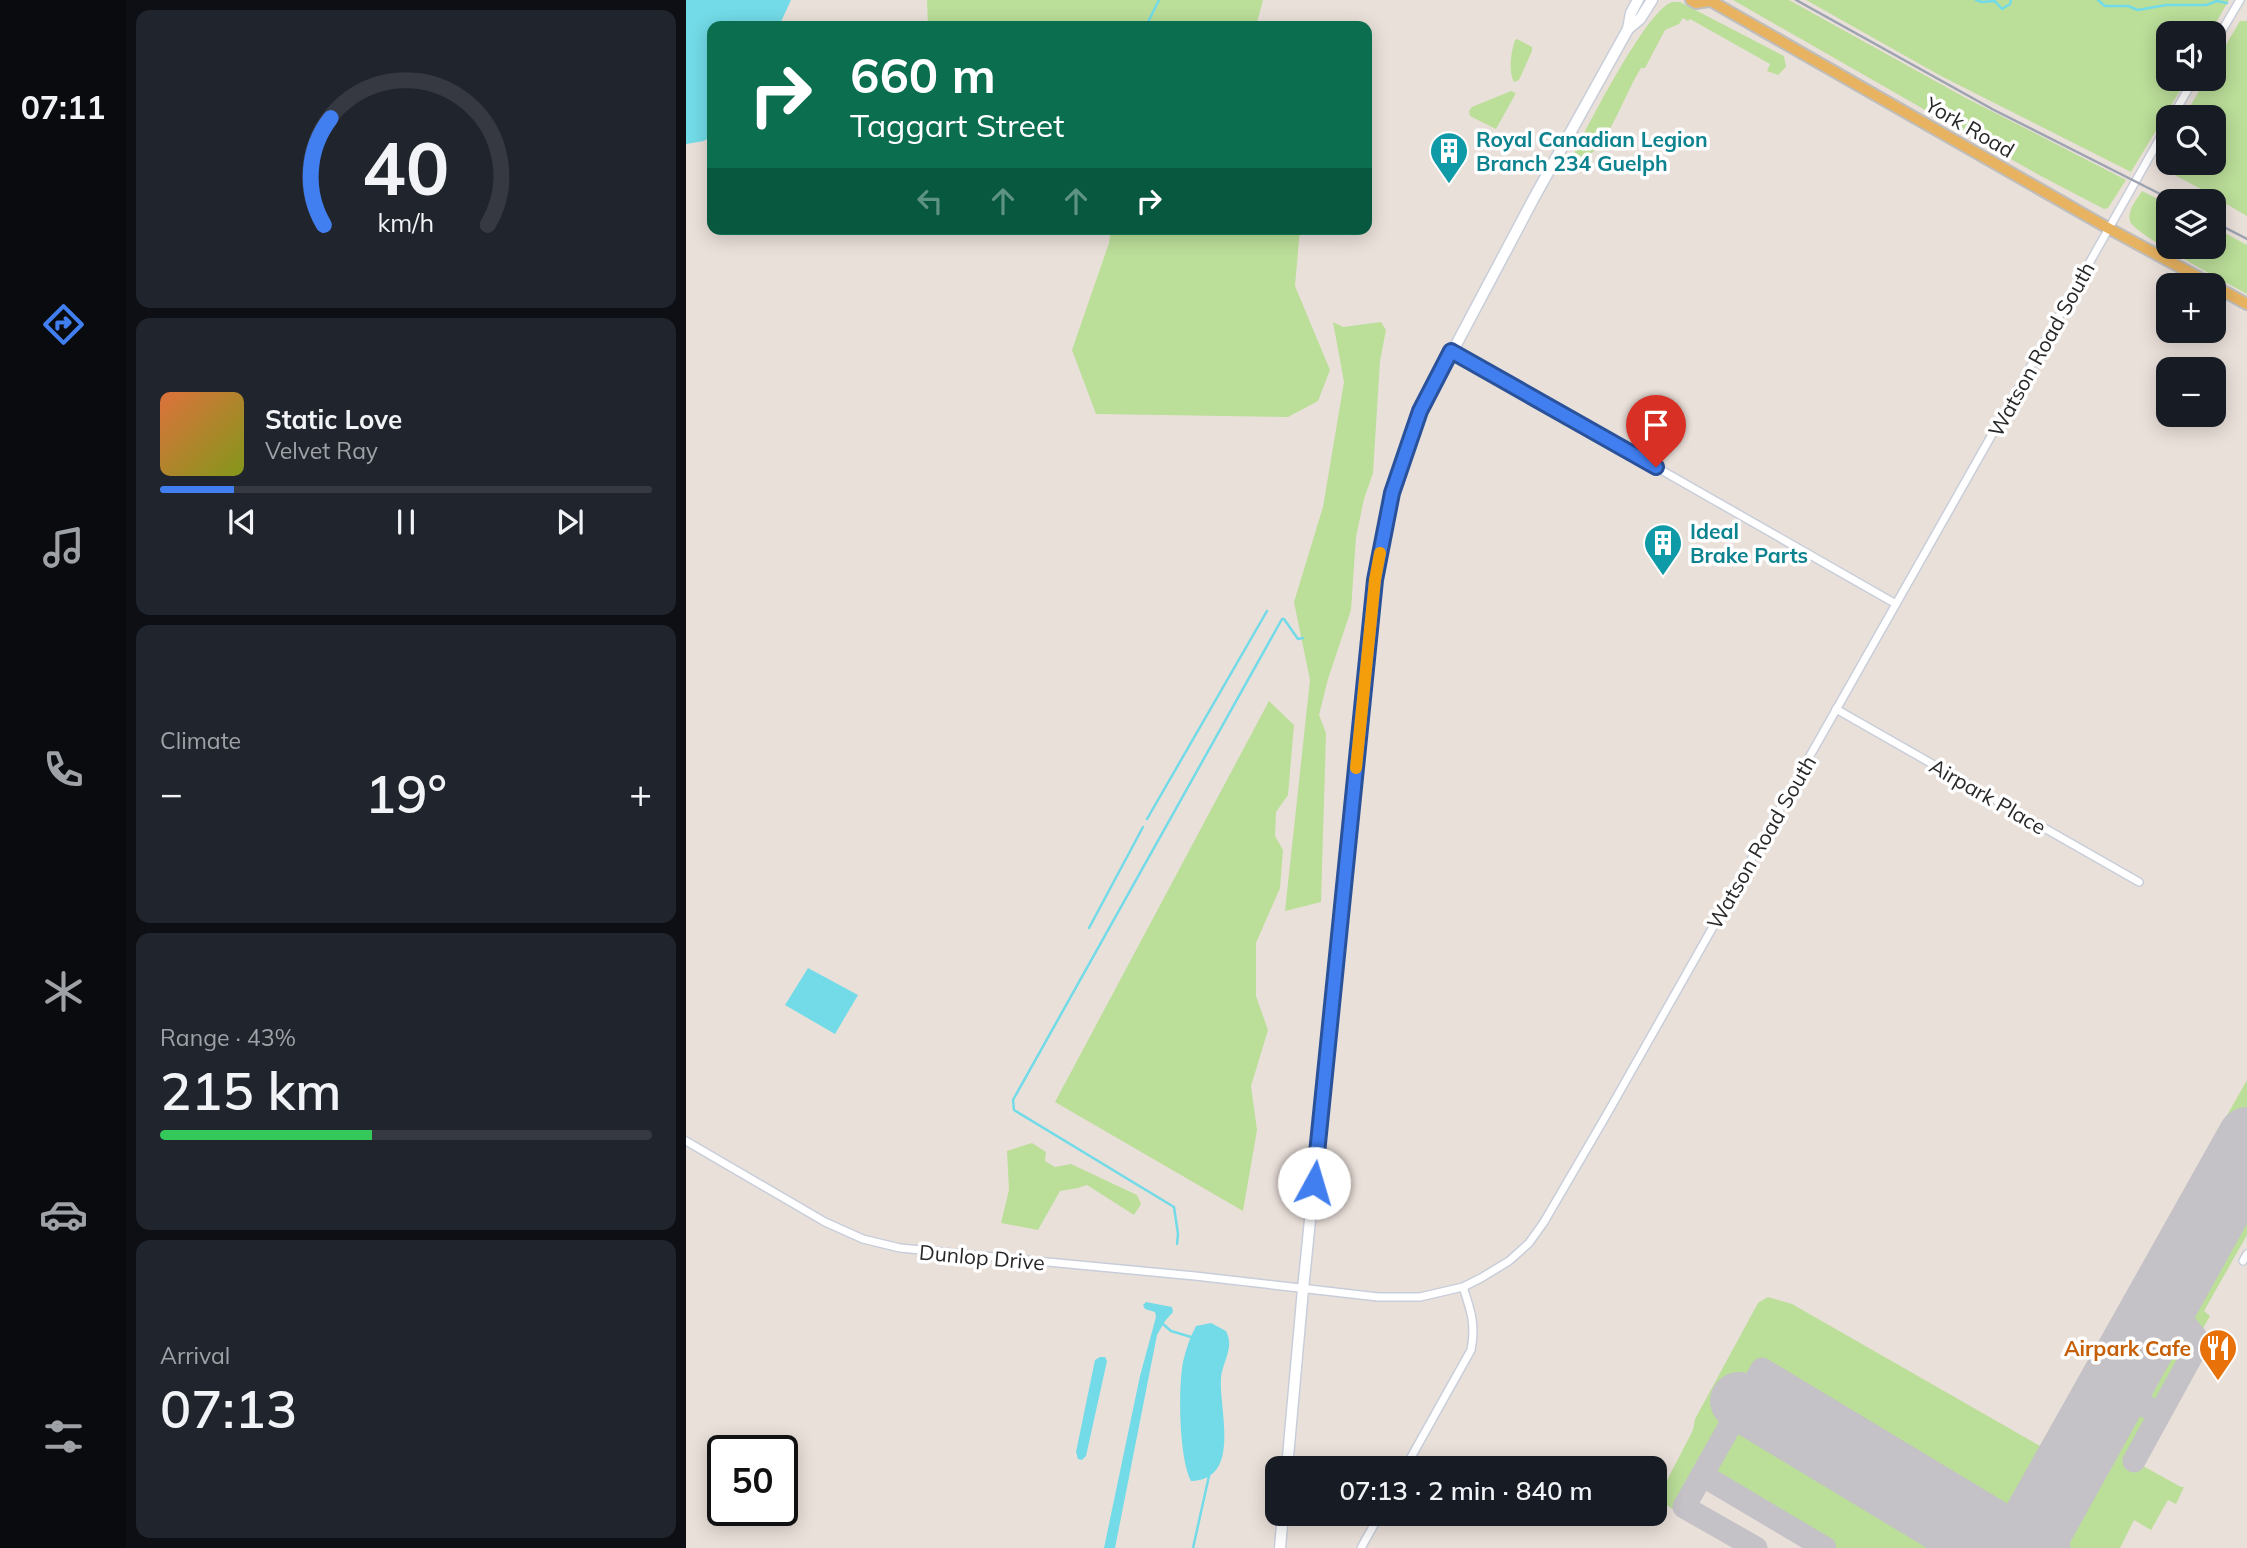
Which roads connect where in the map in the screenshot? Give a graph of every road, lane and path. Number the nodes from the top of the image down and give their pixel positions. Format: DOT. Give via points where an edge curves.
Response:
graph roads {
  1 [pos="1638,0"];
  2 [pos="1651,0"];
  3 [pos="1691,0"];
  4 [pos="1709,0"];
  5 [pos="2240,0"];
  6 [pos="2226,24"];
  7 [pos="1628,29"];
  8 [pos="2156,145"];
  9 [pos="2108,228"];
  10 [pos="2189,273"];
  11 [pos="2226,293"];
  12 [pos="2247,304"];
  13 [pos="1451,351"];
  14 [pos="1896,604"];
  15 [pos="1836,709"];
  16 [pos="2140,882"];
  17 [pos="686,1141"];
  18 [pos="1463,1287"];
  19 [pos="1303,1289"];
  20 [pos="1288,1456"];
  21 [pos="1412,1456"];
  22 [pos="1282,1526"];
  23 [pos="1373,1526"];
  24 [pos="1280,1548"];
  25 [pos="1361,1548"];
  1 -- 7 [label="main road"];
  2 -- 7 [label="main road"];
  3 -- 4 [label="main road, York Road"];
  4 -- 9 [label="main road, York Road"];
  5 -- 6 [label="street"];
  7 -- 13 [label="main road"];
  8 -- 9 [label="street, Watson Road South"];
  9 -- 10 [label="main road, York Road"];
  9 -- 14 [label="street, Watson Road South"];
  11 -- 12 [label="main road, York Road"];
  13 -- 14 [label="street"];
  13 -- 19 [label="main road" via="1420,411 1392,493 1375,580"];
  14 -- 15 [label="street, Watson Road South"];
  15 -- 16 [label="street, Airpark Place"];
  15 -- 18 [label="street, Watson Road South" via="1544,1222 1509,1261"];
  17 -- 19 [label="street, Dunlop Drive" via="825,1222 863,1239 900,1248"];
  18 -- 19 [label="street, Watson Road South" via="1420,1297"];
  18 -- 21 [label="street" via="1475,1332 1471,1350"];
  19 -- 20 [label="main road"];
  22 -- 24 [label="main road"];
  23 -- 25 [label="street"];
}
